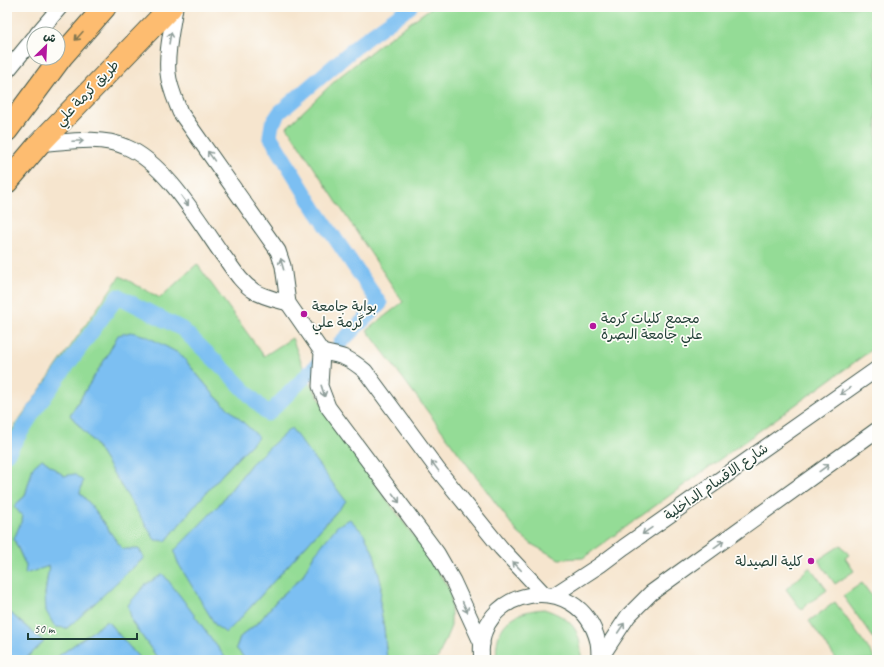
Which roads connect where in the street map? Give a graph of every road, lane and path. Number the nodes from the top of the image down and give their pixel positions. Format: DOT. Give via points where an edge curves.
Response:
graph roads {
  1 [pos="60,7"];
  2 [pos="105,7"];
  3 [pos="171,7"];
  4 [pos="175,7"];
  5 [pos="44,26"];
  6 [pos="26,48"];
  7 [pos="7,71"];
  8 [pos="8,127"];
  9 [pos="39,144"];
  10 [pos="7,182"];
  11 [pos="288,303"];
  12 [pos="322,352"];
  13 [pos="877,369"];
  14 [pos="877,430"];
  15 [pos="549,594"];
  16 [pos="482,650"];
  17 [pos="471,660"];
  18 [pos="599,660"];
  1 -- 5 [label="street"];
  2 -- 8 [label="highway, one-way" via="62,56"];
  3 -- 9 [label="highway, طريق كرمة علي"];
  11 -- 4 [label="street, one-way" via="283,266 278,251 191,129 172,93 168,53"];
  6 -- 7 [label="street"];
  9 -- 10 [label="highway, طريق كرمة علي"];
  9 -- 11 [label="street, one-way" via="104,141 126,147 146,158 182,197 240,279 255,292"];
  11 -- 12 [label="street"];
  15 -- 12 [label="street, one-way" via="501,548 438,470 365,371 352,360"];
  12 -- 16 [label="street, one-way" via="320,386 328,407 437,553 453,581"];
  13 -- 15 [label="street, شارع الاقسام الداخلية, one-way" via="600,565"];
  18 -- 14 [label="street, one-way" via="628,616 651,593"];
  15 -- 16 [label="street" via="527,595 510,602 497,612 487,627"];
  15 -- 18 [label="street" via="570,602 583,612 593,627 598,643"];
  16 -- 17 [label="street"];
}
